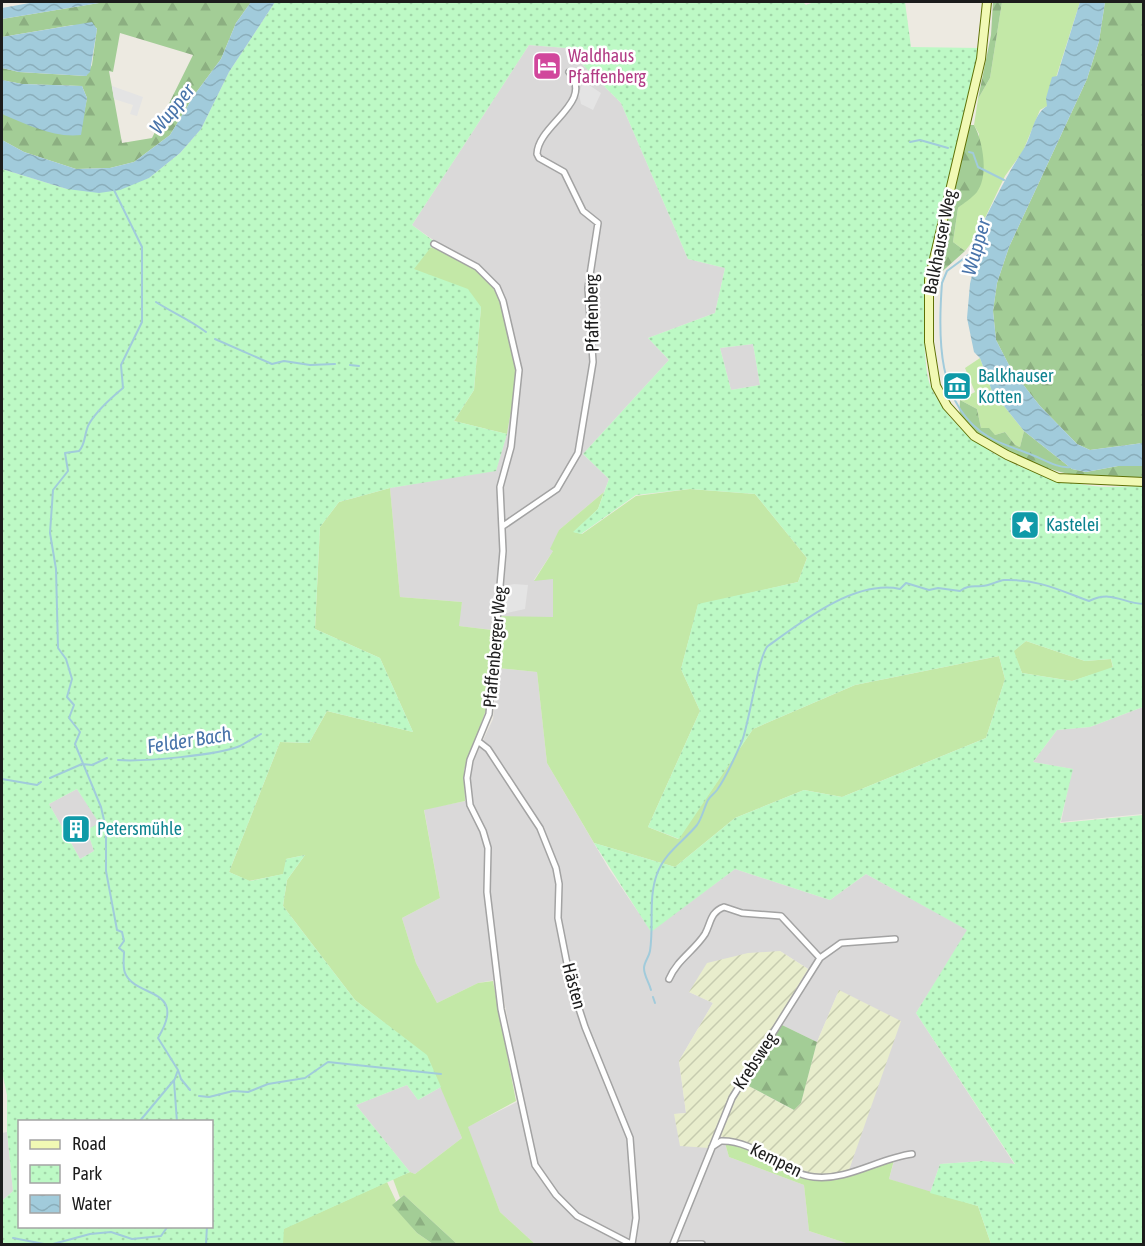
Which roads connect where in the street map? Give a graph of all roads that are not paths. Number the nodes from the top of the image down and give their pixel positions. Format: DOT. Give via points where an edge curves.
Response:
graph roads {
  1 [pos="987,2"];
  2 [pos="569,72"];
  3 [pos="434,244"];
  4 [pos="1143,482"];
  5 [pos="503,526"];
  6 [pos="479,742"];
  7 [pos="895,939"];
  8 [pos="820,958"];
  9 [pos="669,979"];
  10 [pos="711,1148"];
  11 [pos="912,1154"];
  12 [pos="632,1245"];
  13 [pos="673,1245"];
  14 [pos="680,1245"];
  15 [pos="702,1245"];
  1 -- 4 [label="main road, Balkhauser Weg" via="981,59 929,280 929,342 936,386 947,406 974,436 1016,460 1065,479"];
  2 -- 5 [label="street, Pfaffenberg" via="574,80 573,103 551,126 537,154 561,167 583,211 598,223 588,288 592,317 591,379 578,453 565,478 553,492"];
  3 -- 5 [label="street, Pfaffenberger Weg" via="462,257 497,287 511,332 519,370 511,447 500,487"];
  5 -- 6 [label="street, Pfaffenberger Weg" via="489,714"];
  6 -- 12 [label="street, Hästen" via="490,751 540,828 556,868 558,918 571,984 630,1138 636,1218"];
  6 -- 12 [label="street, Pfaffenberger Weg" via="469,765 467,791 487,843 487,892 501,1009 532,1159 550,1188 573,1213"];
  7 -- 8 [label="street, Krebsweg" via="841,943"];
  8 -- 9 [label="street" via="781,916 742,913 724,907 712,915 705,934 679,961"];
  8 -- 10 [label="street, Krebsweg" via="736,1090"];
  10 -- 11 [label="street, Kempen" via="721,1141 739,1143 794,1171 819,1178"];
  10 -- 13 [label="street, Krebsweg"];
  14 -- 15 [label="street"];
}
